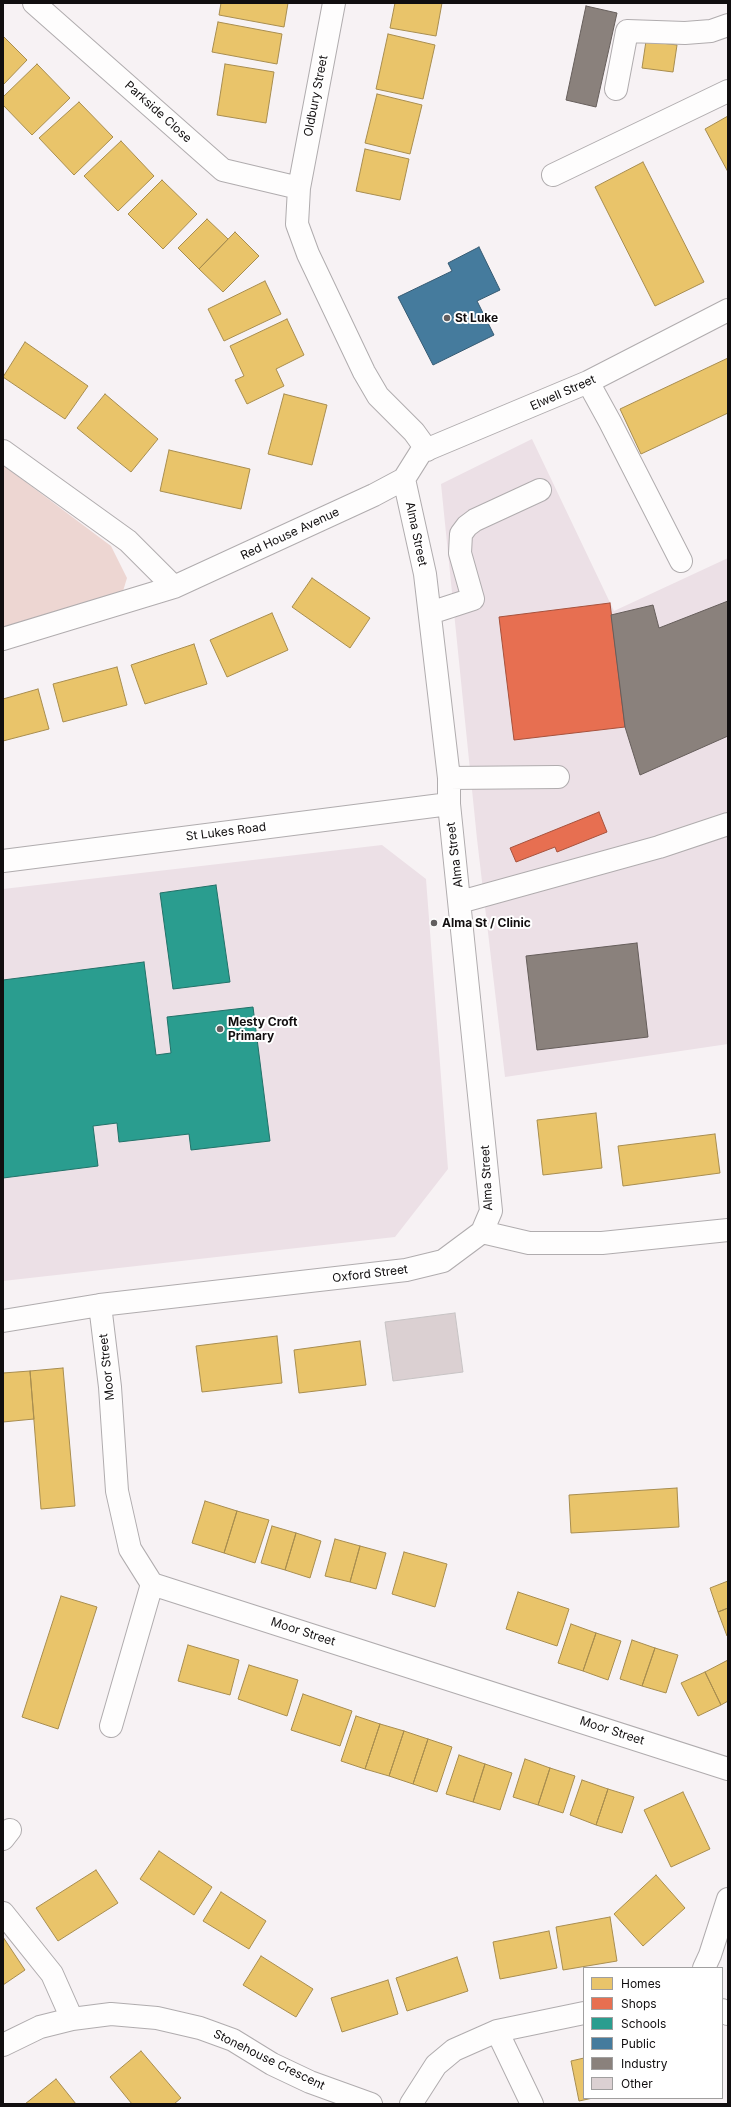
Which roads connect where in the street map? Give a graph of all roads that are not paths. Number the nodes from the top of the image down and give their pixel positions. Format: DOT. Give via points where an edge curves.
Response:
graph roads {
  1 [pos="34,3"];
  2 [pos="334,3"];
  3 [pos="728,25"];
  4 [pos="616,89"];
  5 [pos="728,91"];
  6 [pos="553,175"];
  7 [pos="299,188"];
  8 [pos="728,310"];
  9 [pos="588,382"];
  10 [pos="427,450"];
  11 [pos="3,451"];
  12 [pos="404,479"];
  13 [pos="540,490"];
  14 [pos="682,561"];
  15 [pos="174,587"];
  16 [pos="430,613"];
  17 [pos="3,639"];
  18 [pos="558,777"];
  19 [pos="449,778"];
  20 [pos="449,804"];
  21 [pos="728,824"];
  22 [pos="3,861"];
  23 [pos="460,902"];
  24 [pos="728,1230"];
  25 [pos="482,1232"];
  26 [pos="100,1305"];
  27 [pos="3,1321"];
  28 [pos="152,1584"];
  29 [pos="111,1726"];
  30 [pos="728,1769"];
  31 [pos="728,1899"];
  32 [pos="3,1913"];
  33 [pos="704,1967"];
  34 [pos="583,2013"];
  35 [pos="72,2019"];
  36 [pos="497,2031"];
  37 [pos="3,2045"];
  38 [pos="371,2104"];
  39 [pos="411,2104"];
  40 [pos="532,2104"];
  1 -- 7 [label="street, Parkside Close" via="223,170"];
  2 -- 7 [label="street, Oldbury Street"];
  3 -- 4 [label="street" via="685,33 627,30"];
  5 -- 6 [label="street"];
  7 -- 10 [label="street" via="297,224 308,254 364,372 378,396 414,432"];
  8 -- 9 [label="street, Elwell Street"];
  9 -- 10 [label="street, Elwell Street"];
  9 -- 14 [label="street"];
  10 -- 12 [label="street, Elwell Street" via="421,452"];
  11 -- 15 [label="street" via="128,541"];
  12 -- 15 [label="street, Red House Avenue"];
  12 -- 16 [label="street, Alma Street" via="425,574"];
  13 -- 16 [label="street" via="467,526 461,534 460,548 473,599"];
  15 -- 17 [label="street, Red House Avenue"];
  16 -- 19 [label="street, Alma Street"];
  18 -- 19 [label="street"];
  19 -- 20 [label="street, Alma Street"];
  20 -- 22 [label="street, St Lukes Road"];
  20 -- 23 [label="street, Alma Street"];
  21 -- 23 [label="street" via="659,847"];
  23 -- 25 [label="street, Alma Street" via="491,1211"];
  24 -- 25 [label="street" via="602,1243 529,1243"];
  25 -- 26 [label="street, Oxford Street" via="443,1260 406,1270"];
  26 -- 27 [label="street, Oxford Street"];
  26 -- 28 [label="street, Moor Street" via="110,1387 116,1491 130,1548"];
  28 -- 29 [label="street"];
  28 -- 30 [label="street, Moor Street"];
  31 -- 33 [label="street"];
  32 -- 35 [label="street" via="52,1974"];
  34 -- 36 [label="street"];
  35 -- 37 [label="street, Stonehouse Crescent" via="40,2027"];
  35 -- 38 [label="street, Stonehouse Crescent" via="111,2014 156,2018 200,2028 233,2040 272,2064 310,2082"];
  36 -- 39 [label="street" via="454,2050 436,2065"];
  36 -- 40 [label="street"];
}
